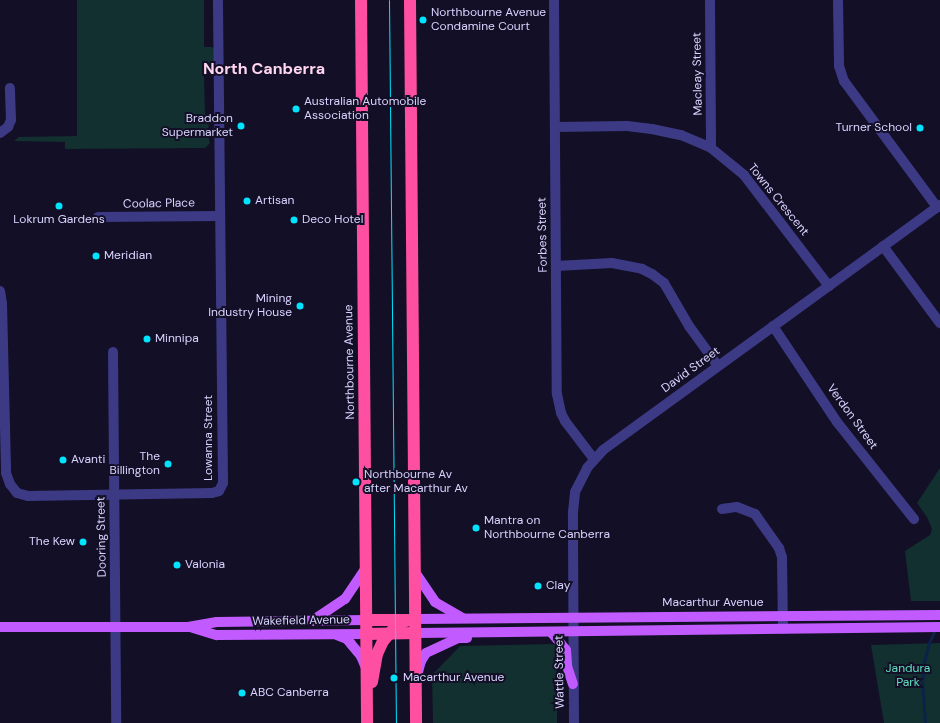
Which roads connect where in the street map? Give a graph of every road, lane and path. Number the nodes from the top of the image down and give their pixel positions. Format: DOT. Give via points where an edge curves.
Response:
graph roads {
  1 [pos="218,0"];
  2 [pos="361,0"];
  3 [pos="410,0"];
  4 [pos="554,0"];
  5 [pos="710,0"];
  6 [pos="838,0"];
  7 [pos="10,88"];
  8 [pos="555,127"];
  9 [pos="0,133"];
  10 [pos="711,148"];
  11 [pos="939,206"];
  12 [pos="220,216"];
  13 [pos="98,217"];
  14 [pos="883,246"];
  15 [pos="556,266"];
  16 [pos="829,286"];
  17 [pos="0,291"];
  18 [pos="940,323"];
  19 [pos="773,326"];
  20 [pos="113,352"];
  21 [pos="718,366"];
  22 [pos="594,459"];
  23 [pos="114,495"];
  24 [pos="722,509"];
  25 [pos="914,519"];
  26 [pos="366,568"];
  27 [pos="415,572"];
  28 [pos="936,616"];
  29 [pos="782,617"];
  30 [pos="464,619"];
  31 [pos="366,620"];
  32 [pos="412,620"];
  33 [pos="312,621"];
  34 [pos="573,623"];
  35 [pos="115,626"];
  36 [pos="188,627"];
  37 [pos="0,628"];
  38 [pos="940,628"];
  39 [pos="783,629"];
  40 [pos="501,632"];
  41 [pos="551,632"];
  42 [pos="416,633"];
  43 [pos="334,634"];
  44 [pos="366,634"];
  45 [pos="388,634"];
  46 [pos="367,670"];
  47 [pos="416,683"];
  48 [pos="573,684"];
  49 [pos="367,705"];
  50 [pos="116,723"];
  51 [pos="367,723"];
  52 [pos="416,723"];
  53 [pos="574,723"];
  1 -- 12 [label="street, Lowanna Street"];
  2 -- 26 [label="highway, Northbourne Avenue"];
  3 -- 27 [label="highway"];
  4 -- 8 [label="street, Forbes Street"];
  5 -- 10 [label="street, Macleay Street"];
  6 -- 11 [label="street" via="839,66 844,81"];
  7 -- 9 [label="street" via="11,120 8,128"];
  8 -- 10 [label="street, Towns Crescent" via="627,126 652,129 681,135"];
  8 -- 15 [label="street, Forbes Street"];
  10 -- 16 [label="street, Towns Crescent" via="744,175"];
  11 -- 14 [label="street, David Street"];
  12 -- 13 [label="street, Coolac Place"];
  12 -- 23 [label="street, Lowanna Street" via="223,484 219,491 212,493"];
  14 -- 16 [label="street, David Street"];
  14 -- 18 [label="street"];
  15 -- 21 [label="street" via="612,263 642,269 652,274 664,283"];
  15 -- 22 [label="street, Forbes Street" via="557,394 561,413"];
  16 -- 19 [label="street, David Street"];
  17 -- 23 [label="street, Lowanna Street" via="6,473 10,484 18,492 28,496"];
  19 -- 21 [label="street, David Street"];
  19 -- 25 [label="street, Verdon Street" via="837,422"];
  20 -- 23 [label="street, Dooring Street"];
  21 -- 22 [label="street, David Street" via="602,450"];
  22 -- 34 [label="street, David Street" via="582,475 575,492"];
  23 -- 35 [label="street, Dooring Street"];
  24 -- 29 [label="street" via="736,507 755,514 779,548 782,558"];
  26 -- 31 [label="highway, Northbourne Avenue"];
  26 -- 33 [label="main road" via="345,599"];
  27 -- 30 [label="main road" via="435,602"];
  27 -- 32 [label="highway"];
  28 -- 29 [label="main road, Macarthur Avenue"];
  29 -- 34 [label="main road, Macarthur Avenue"];
  29 -- 39 [label="street"];
  30 -- 32 [label="main road, Macarthur Avenue"];
  30 -- 34 [label="main road, Macarthur Avenue"];
  31 -- 32 [label="highway, Macarthur Avenue"];
  31 -- 33 [label="main road, Wakefield Avenue"];
  31 -- 44 [label="highway, Northbourne Avenue"];
  32 -- 42 [label="highway"];
  32 -- 45 [label="highway" via="397,625"];
  33 -- 36 [label="main road, Wakefield Avenue" via="217,622"];
  34 -- 39 [label="main road, Macarthur Avenue"];
  34 -- 41 [label="main road, Macarthur Avenue"];
  34 -- 48 [label="street, Wattle Street"];
  35 -- 36 [label="main road, Wakefield Avenue"];
  35 -- 37 [label="main road, Wakefield Avenue"];
  35 -- 50 [label="street, Dooring Street"];
  36 -- 43 [label="main road, Wakefield Avenue" via="218,636"];
  38 -- 39 [label="main road, Macarthur Avenue"];
  40 -- 41 [label="main road, Macarthur Avenue"];
  40 -- 42 [label="main road, Macarthur Avenue"];
  40 -- 47 [label="main road" via="473,638 458,638 426,653 420,661"];
  41 -- 48 [label="main road" via="566,650 567,666"];
  42 -- 45 [label="highway, Wakefield Avenue"];
  42 -- 47 [label="highway"];
  43 -- 44 [label="main road, Wakefield Avenue"];
  43 -- 46 [label="main road" via="347,639 361,656"];
  44 -- 45 [label="highway, Wakefield Avenue"];
  44 -- 46 [label="highway, Northbourne Avenue"];
  45 -- 49 [label="highway" via="377,654"];
  46 -- 49 [label="highway, Northbourne Avenue"];
  47 -- 52 [label="highway"];
  48 -- 53 [label="street, Wattle Street"];
  49 -- 51 [label="highway, Northbourne Avenue"];
}
